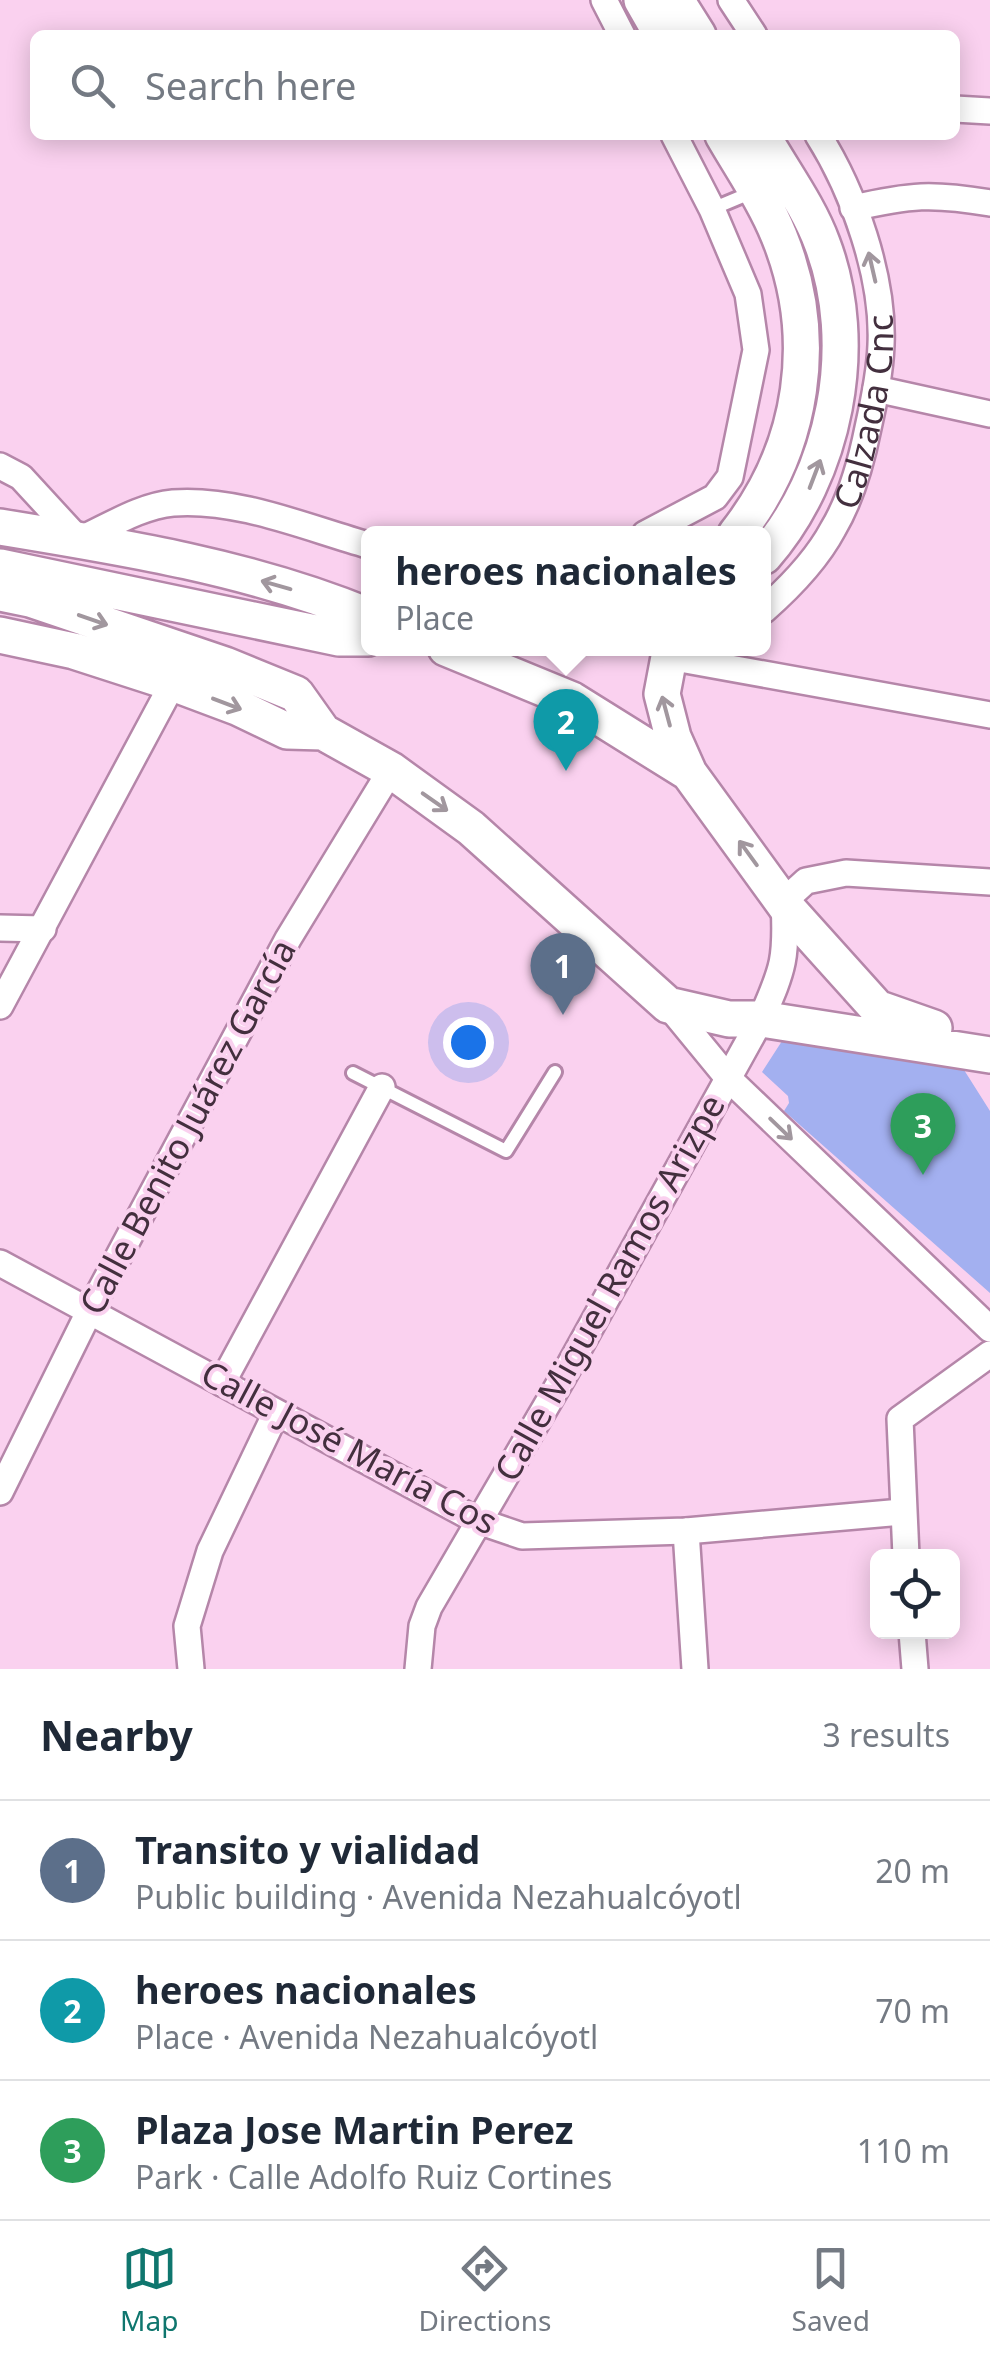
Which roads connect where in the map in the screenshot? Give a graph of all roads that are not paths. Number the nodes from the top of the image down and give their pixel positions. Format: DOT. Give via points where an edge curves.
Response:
graph roads {
  1 [pos="604,0"];
  2 [pos="642,0"];
  3 [pos="676,0"];
  4 [pos="731,0"];
  5 [pos="619,30"];
  6 [pos="659,30"];
  7 [pos="695,30"];
  8 [pos="751,30"];
  9 [pos="960,109"];
  10 [pos="990,111"];
  11 [pos="677,140"];
  12 [pos="725,140"];
  13 [pos="765,140"];
  14 [pos="820,140"];
  15 [pos="755,191"];
  16 [pos="990,202"];
  17 [pos="853,208"];
  18 [pos="712,209"];
  19 [pos="876,389"];
  20 [pos="990,414"];
  21 [pos="0,466"];
  22 [pos="660,526"];
  23 [pos="742,526"];
  24 [pos="0,527"];
  25 [pos="79,540"];
  26 [pos="361,544"];
  27 [pos="771,546"];
  28 [pos="0,568"];
  29 [pos="0,593"];
  30 [pos="771,604"];
  31 [pos="361,614"];
  32 [pos="0,635"];
  33 [pos="361,638"];
  34 [pos="465,656"];
  35 [pos="671,656"];
  36 [pos="714,657"];
  37 [pos="173,684"];
  38 [pos="990,715"];
  39 [pos="322,732"];
  40 [pos="391,770"];
  41 [pos="689,773"];
  42 [pos="990,882"];
  43 [pos="784,901"];
  44 [pos="0,928"];
  45 [pos="43,929"];
  46 [pos="668,1005"];
  47 [pos="0,1006"];
  48 [pos="761,1019"];
  49 [pos="980,1052"];
  50 [pos="555,1072"];
  51 [pos="353,1073"];
  52 [pos="728,1078"];
  53 [pos="382,1087"];
  54 [pos="0,1264"];
  55 [pos="90,1310"];
  56 [pos="990,1330"];
  57 [pos="990,1354"];
  58 [pos="222,1383"];
  59 [pos="276,1412"];
  60 [pos="0,1492"];
  61 [pos="902,1512"];
  62 [pos="478,1520"];
  63 [pos="686,1531"];
  64 [pos="905,1549"];
  65 [pos="913,1639"];
  66 [pos="190,1669"];
  67 [pos="418,1669"];
  68 [pos="694,1669"];
  69 [pos="915,1669"];
  1 -- 5 [label="street"];
  2 -- 6 [label="main road"];
  3 -- 7 [label="main road"];
  4 -- 8 [label="street"];
  9 -- 10 [label="street"];
  11 -- 18 [label="street"];
  12 -- 15 [label="main road, Calzada Cnc"];
  27 -- 13 [label="main road, Calzada Cnc, one-way" via="805,498 822,454 834,408 838,308 824,246"];
  14 -- 17 [label="street, Calzada Cnc"];
  15 -- 18 [label="lane"];
  15 -- 23 [label="main road, Calzada Cnc" via="780,238 796,291 802,364 792,430"];
  16 -- 17 [label="street" via="941,194"];
  19 -- 17 [label="street, Calzada Cnc, one-way" via="880,316"];
  18 -- 22 [label="street" via="748,294 756,350 730,477 715,497"];
  19 -- 20 [label="street"];
  19 -- 30 [label="street, Calzada Cnc" via="850,493 832,531"];
  21 -- 25 [label="street" via="21,477"];
  24 -- 25 [label="main road"];
  25 -- 26 [label="street" via="172,503 232,506"];
  31 -- 25 [label="main road, one-way" via="270,582"];
  28 -- 33 [label="main road"];
  29 -- 39 [label="main road, one-way" via="296,694"];
  32 -- 37 [label="main road"];
  34 -- 41 [label="main road" via="572,700"];
  41 -- 35 [label="main road, one-way" via="662,694"];
  36 -- 38 [label="street"];
  37 -- 39 [label="main road, one-way" via="288,731"];
  37 -- 45 [label="street"];
  39 -- 40 [label="main road"];
  40 -- 46 [label="main road, one-way" via="471,828"];
  40 -- 55 [label="street, Calle Benito Juárez García" via="288,938"];
  43 -- 41 [label="main road, one-way"];
  42 -- 43 [label="street" via="846,873 806,881"];
  43 -- 48 [label="street, Calle Miguel Ramos Arizpe" via="782,973"];
  43 -- 49 [label="main road" via="877,1008"];
  44 -- 45 [label="street"];
  45 -- 47 [label="street"];
  46 -- 48 [label="main road"];
  46 -- 52 [label="street"];
  48 -- 49 [label="main road"];
  48 -- 52 [label="street, Calle Miguel Ramos Arizpe"];
  50 -- 53 [label="lane" via="506,1151"];
  51 -- 53 [label="lane"];
  52 -- 56 [label="street, one-way"];
  52 -- 62 [label="street, Calle Miguel Ramos Arizpe"];
  53 -- 58 [label="street"];
  54 -- 55 [label="street, Calle José María Cos"];
  55 -- 58 [label="street, Calle José María Cos"];
  55 -- 60 [label="street, Calle Benito Juárez García"];
  57 -- 61 [label="street" via="900,1419"];
  58 -- 59 [label="street, Calle José María Cos"];
  59 -- 62 [label="street, Calle José María Cos"];
  59 -- 66 [label="street" via="210,1551 187,1626"];
  61 -- 63 [label="street, Calle José María Cos"];
  61 -- 64 [label="street"];
  62 -- 63 [label="street, Calle José María Cos" via="522,1536"];
  62 -- 67 [label="street, Calle Miguel Ramos Arizpe" via="429,1607"];
  63 -- 68 [label="street"];
  65 -- 69 [label="street"];
}
